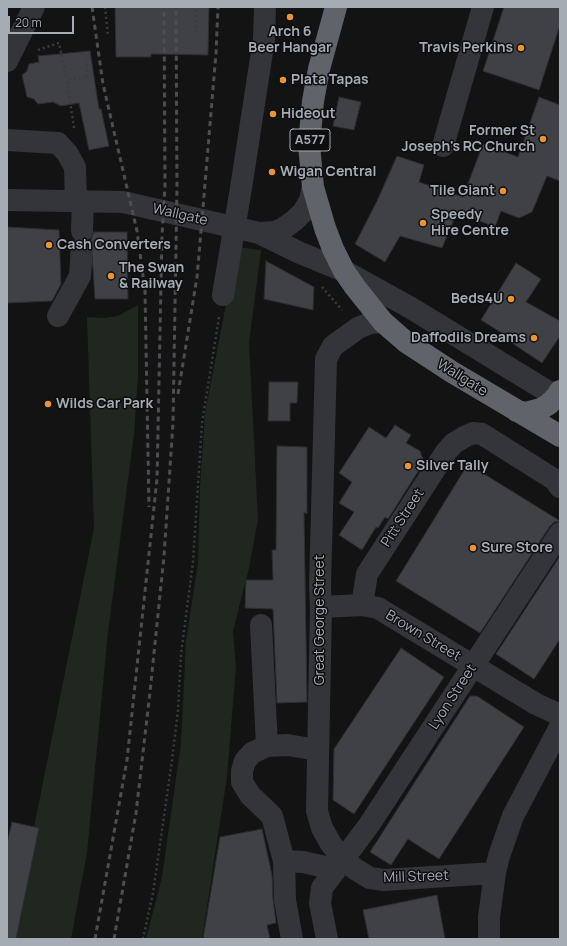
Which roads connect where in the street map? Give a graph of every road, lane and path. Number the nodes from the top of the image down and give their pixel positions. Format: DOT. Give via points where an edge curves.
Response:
graph roads {
  1 [pos="34,7"];
  2 [pos="106,7"];
  3 [pos="196,7"];
  4 [pos="265,7"];
  5 [pos="336,7"];
  6 [pos="484,7"];
  7 [pos="196,32"];
  8 [pos="108,34"];
  9 [pos="85,58"];
  10 [pos="8,60"];
  11 [pos="67,80"];
  12 [pos="7,140"];
  13 [pos="443,146"];
  14 [pos="68,153"];
  15 [pos="313,187"];
  16 [pos="7,200"];
  17 [pos="80,201"];
  18 [pos="82,231"];
  19 [pos="259,233"];
  20 [pos="81,262"];
  21 [pos="344,271"];
  22 [pos="223,295"];
  23 [pos="58,316"];
  24 [pos="383,322"];
  25 [pos="559,396"];
  26 [pos="516,411"];
  27 [pos="560,436"];
  28 [pos="560,488"];
  29 [pos="560,532"];
  30 [pos="362,605"];
  31 [pos="321,608"];
  32 [pos="260,625"];
  33 [pos="474,666"];
  34 [pos="560,715"];
  35 [pos="560,728"];
  36 [pos="267,746"];
  37 [pos="318,750"];
  38 [pos="284,861"];
  39 [pos="338,864"];
  40 [pos="495,873"];
  41 [pos="143,939"];
  42 [pos="292,939"];
  43 [pos="327,939"];
  44 [pos="489,939"];
  1 -- 10 [label="street"];
  2 -- 8 [label="path"];
  3 -- 7 [label="path"];
  4 -- 22 [label="street, bridge" via="264,39"];
  5 -- 15 [label="highway, A577" via="313,101 309,145"];
  6 -- 13 [label="street"];
  9 -- 11 [label="path" via="88,77"];
  10 -- 11 [label="path" via="59,43"];
  11 -- 14 [label="path" via="75,133"];
  12 -- 14 [label="street" via="58,143"];
  14 -- 17 [label="street" via="75,167"];
  15 -- 19 [label="street" via="310,200 295,220 275,232"];
  15 -- 21 [label="highway, A577" via="333,250"];
  16 -- 17 [label="street, Wallgate"];
  17 -- 18 [label="street"];
  17 -- 19 [label="street, Wallgate" via="123,202"];
  19 -- 21 [label="street, Wallgate"];
  20 -- 23 [label="street" via="80,276"];
  21 -- 24 [label="highway, Wallgate / A577"];
  21 -- 25 [label="street, Wallgate"];
  22 -- 41 [label="path" via="202,423 192,562 172,760 153,893"];
  24 -- 26 [label="highway, Wallgate / A577" via="406,342"];
  24 -- 31 [label="street, Great George Street" via="370,323 358,328 332,346 326,359"];
  25 -- 26 [label="highway" via="534,412"];
  26 -- 27 [label="highway, Wallgate / A577"];
  28 -- 30 [label="street, Pitt Street" via="555,480 482,434 473,433 464,437 446,452 367,574"];
  29 -- 33 [label="street, Lyon Street"];
  30 -- 31 [label="street, Brown Street"];
  30 -- 33 [label="street, Brown Street" via="378,608"];
  31 -- 37 [label="street, Great George Street"];
  32 -- 36 [label="street"];
  33 -- 34 [label="street, Brown Street" via="536,704"];
  33 -- 39 [label="street, Lyon Street" via="369,825"];
  35 -- 40 [label="street" via="513,816"];
  36 -- 37 [label="street" via="287,745"];
  36 -- 38 [label="street" via="252,753 245,761 242,782 250,795 272,816"];
  37 -- 39 [label="street, Great George Street" via="317,810"];
  38 -- 39 [label="street"];
  38 -- 42 [label="street" via="285,900"];
  39 -- 40 [label="street, Mill Street" via="370,878 384,880"];
  39 -- 43 [label="street" via="320,895"];
  40 -- 44 [label="street"];
}
